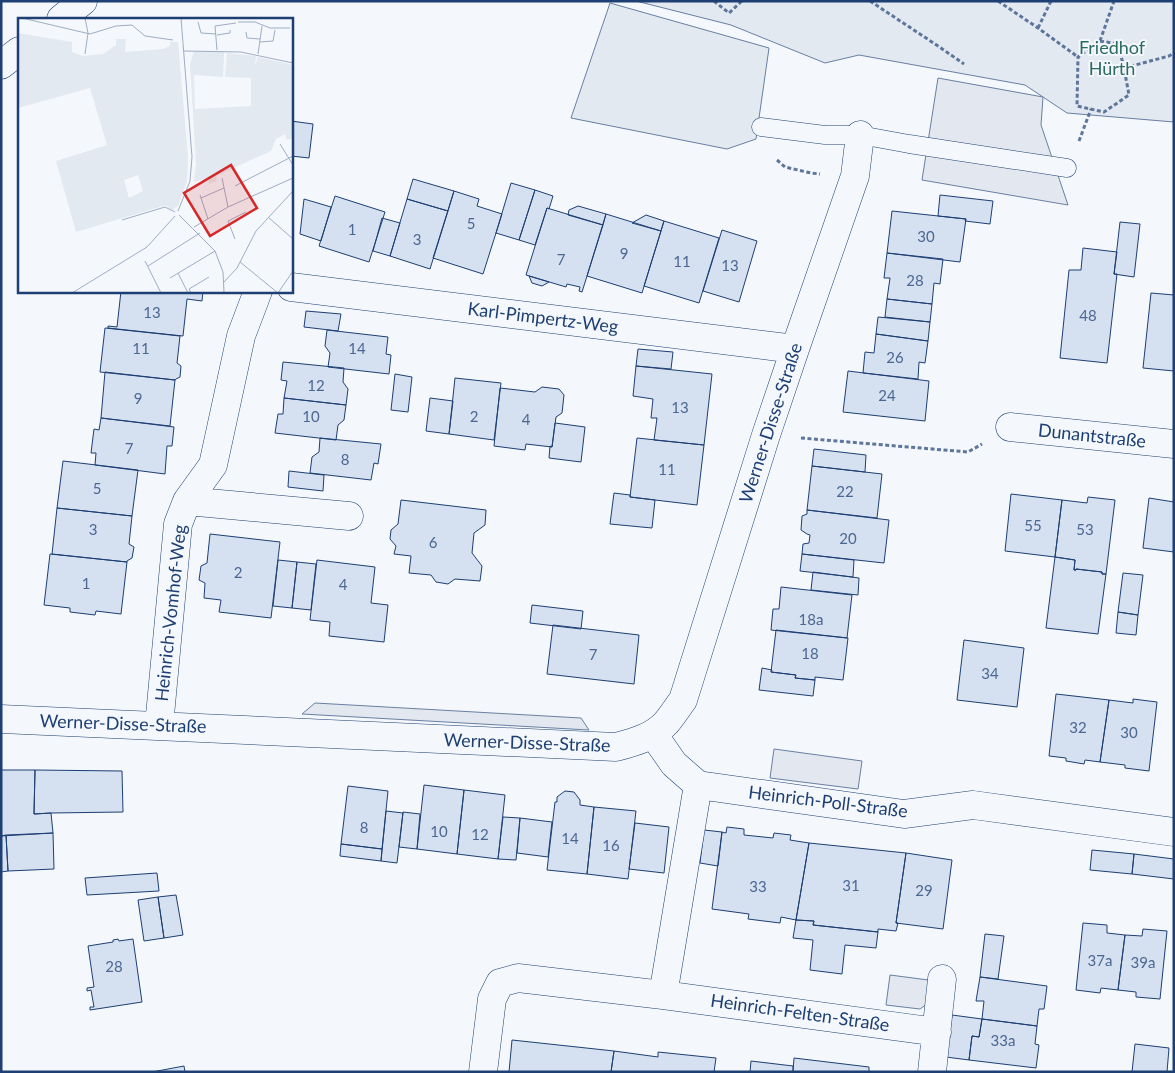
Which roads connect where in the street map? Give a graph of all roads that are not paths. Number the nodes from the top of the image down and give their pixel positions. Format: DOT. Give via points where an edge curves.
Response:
graph roads {
  1 [pos="83,1"];
  2 [pos="62,18"];
  3 [pos="18,53"];
  4 [pos="1,65"];
  5 [pos="761,127"];
  6 [pos="860,135"];
  7 [pos="1067,168"];
  8 [pos="292,287"];
  9 [pos="258,292"];
  10 [pos="795,349"];
  11 [pos="1010,427"];
  12 [pos="1174,444"];
  13 [pos="187,501"];
  14 [pos="349,516"];
  15 [pos="1,719"];
  16 [pos="159,726"];
  17 [pos="653,734"];
  18 [pos="698,785"];
  19 [pos="1174,832"];
  20 [pos="942,979"];
  21 [pos="663,995"];
  22 [pos="937,1032"];
  23 [pos="483,1072"];
  24 [pos="932,1072"];
  1 -- 2 [label="street"];
  3 -- 4 [label="street"];
  5 -- 6 [label="lane" via="825,135"];
  6 -- 7 [label="lane"];
  6 -- 10 [label="street, Werner-Disse-Straße" via="855,176"];
  8 -- 10 [label="street, Karl-Pimpertz-Weg"];
  9 -- 13 [label="street, Heinrich-Vomhof-Weg" via="240,336 213,465"];
  10 -- 17 [label="street, Werner-Disse-Straße" via="683,700"];
  11 -- 12 [label="street, Dunantstraße"];
  13 -- 14 [label="street, Heinrich-Vomhof-Weg"];
  13 -- 16 [label="street, Heinrich-Vomhof-Weg" via="178,524"];
  15 -- 16 [label="street, Werner-Disse-Straße"];
  16 -- 17 [label="street, Werner-Disse-Straße" via="616,747"];
  17 -- 18 [label="street" via="674,764"];
  18 -- 19 [label="street, Heinrich-Poll-Straße" via="904,814 972,805"];
  18 -- 21 [label="street"];
  20 -- 22 [label="street"];
  21 -- 22 [label="street, Heinrich-Felten-Straße"];
  21 -- 23 [label="street, Heinrich-Felten-Straße" via="518,978 500,983 492,999"];
  22 -- 24 [label="street"];
}
